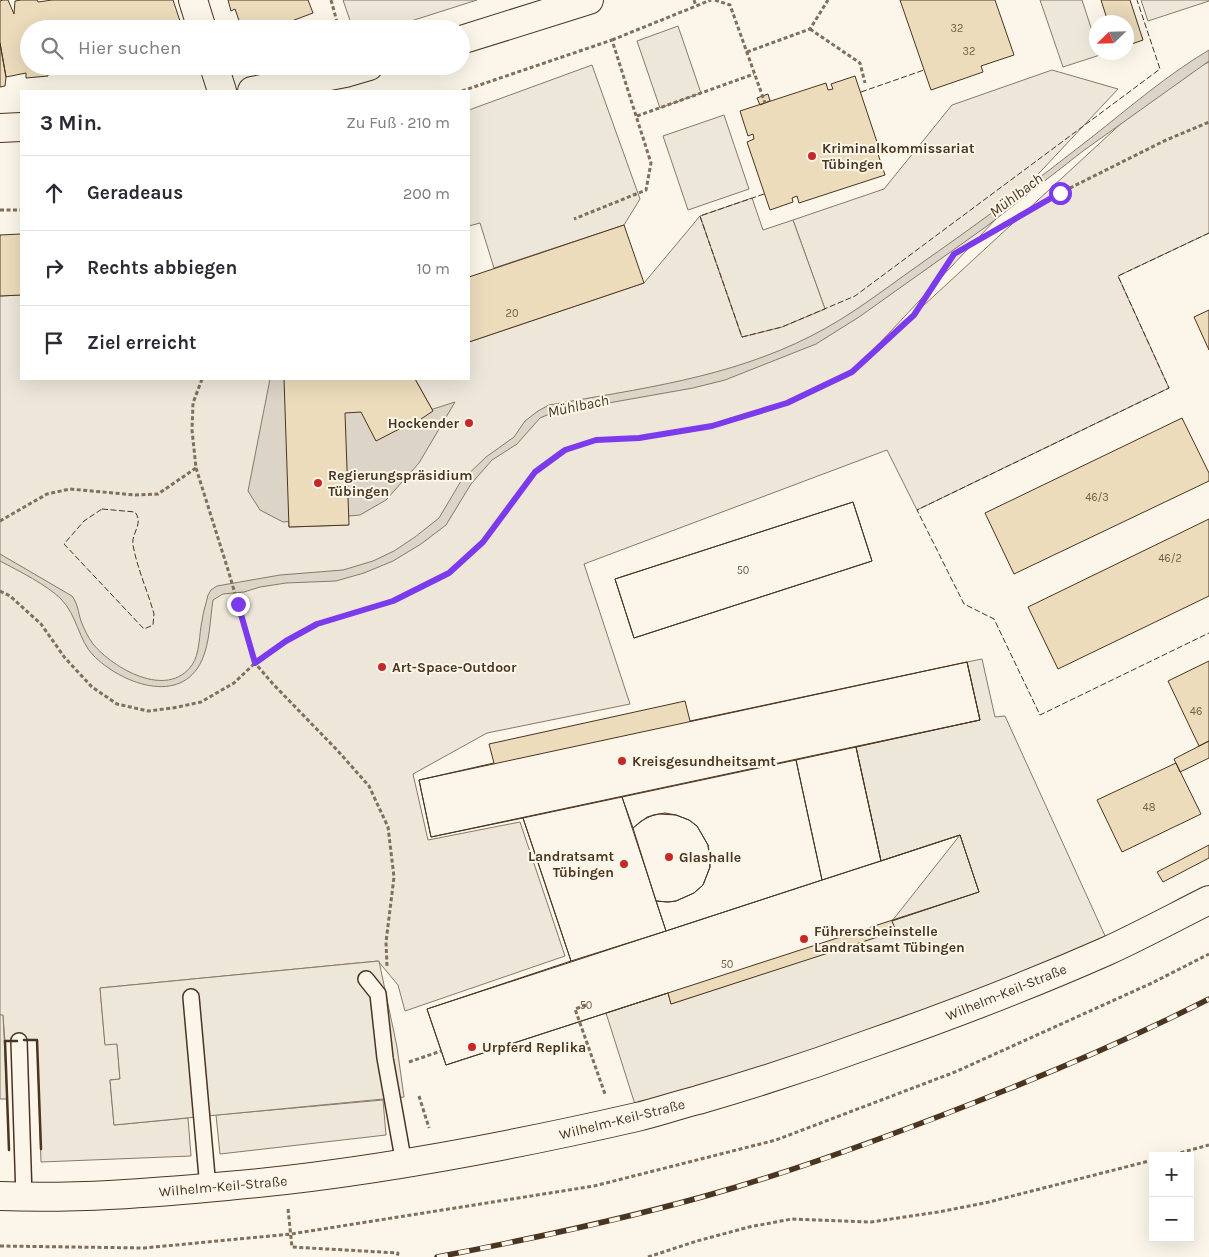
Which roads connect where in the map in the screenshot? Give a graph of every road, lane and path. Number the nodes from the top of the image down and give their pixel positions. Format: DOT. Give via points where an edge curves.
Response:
graph roads {
  1 [pos="193,0"];
  2 [pos="331,0"];
  3 [pos="590,0"];
  4 [pos="694,0"];
  5 [pos="711,0"];
  6 [pos="715,0"];
  7 [pos="828,0"];
  8 [pos="696,6"];
  9 [pos="199,20"];
  10 [pos="337,20"];
  11 [pos="810,29"];
  12 [pos="470,37"];
  13 [pos="612,40"];
  14 [pos="747,52"];
  15 [pos="754,74"];
  16 [pos="217,75"];
  17 [pos="331,75"];
  18 [pos="865,83"];
  19 [pos="222,90"];
  20 [pos="257,90"];
  21 [pos="465,90"];
  22 [pos="765,103"];
  23 [pos="637,116"];
  24 [pos="1209,122"];
  25 [pos="20,127"];
  26 [pos="0,128"];
  27 [pos="0,210"];
  28 [pos="20,210"];
  29 [pos="574,219"];
  30 [pos="202,380"];
  31 [pos="196,468"];
  32 [pos="0,521"];
  33 [pos="0,591"];
  34 [pos="255,663"];
  35 [pos="1209,900"];
  36 [pos="387,953"];
  37 [pos="1209,954"];
  38 [pos="366,979"];
  39 [pos="191,997"];
  40 [pos="586,1005"];
  41 [pos="19,1041"];
  42 [pos="441,1052"];
  43 [pos="408,1062"];
  44 [pos="614,1122"];
  45 [pos="1209,1145"];
  46 [pos="1183,1152"];
  47 [pos="1149,1161"];
  48 [pos="404,1164"];
  49 [pos="208,1188"];
  50 [pos="12,1196"];
  51 [pos="290,1223"];
  52 [pos="291,1234"];
  53 [pos="0,1246"];
  54 [pos="397,1257"];
  55 [pos="648,1257"];
  1 -- 9 [label="street"];
  2 -- 10 [label="path"];
  3 -- 12 [label="street"];
  4 -- 8 [label="path"];
  5 -- 8 [label="path"];
  6 -- 14 [label="path" via="730,5"];
  7 -- 11 [label="path"];
  8 -- 13 [label="path"];
  11 -- 14 [label="path"];
  11 -- 18 [label="path" via="860,63"];
  13 -- 21 [label="path"];
  13 -- 23 [label="path"];
  14 -- 15 [label="path"];
  15 -- 22 [label="path"];
  15 -- 23 [label="path"];
  16 -- 19 [label="street"];
  17 -- 20 [label="street"];
  23 -- 29 [label="path" via="651,163 646,190"];
  24 -- 34 [label="path" via="1060,193 954,254 914,315 852,372 787,403 712,426 639,438 596,440 565,450 535,472 483,542 449,573 393,601 317,624"];
  25 -- 26 [label="street"];
  27 -- 28 [label="path"];
  30 -- 31 [label="path" via="193,403"];
  31 -- 32 [label="path" via="158,494 70,489 47,494"];
  31 -- 34 [label="path"];
  33 -- 34 [label="path" via="41,624 92,687 118,704 148,711 201,702 234,683"];
  34 -- 36 [label="path" via="369,786 388,827 394,878"];
  35 -- 44 [label="street, Wilhelm-Keil-Straße" via="1110,949 991,1000 811,1065"];
  37 -- 52 [label="path" via="955,1072 776,1140 594,1186"];
  38 -- 48 [label="lane" via="378,994 385,1058"];
  39 -- 49 [label="lane"];
  40 -- 44 [label="path" via="575,1009"];
  41 -- 50 [label="lane"];
  42 -- 43 [label="path"];
  44 -- 48 [label="street, Wilhelm-Keil-Straße"];
  45 -- 46 [label="path"];
  47 -- 55 [label="path" via="985,1203 870,1222 792,1219 740,1230"];
  48 -- 49 [label="street, Wilhelm-Keil-Straße" via="363,1172"];
  49 -- 50 [label="street, Wilhelm-Keil-Straße" via="126,1194"];
  51 -- 52 [label="path"];
  52 -- 53 [label="path" via="144,1248"];
  52 -- 54 [label="path" via="292,1247 398,1253"];
}
